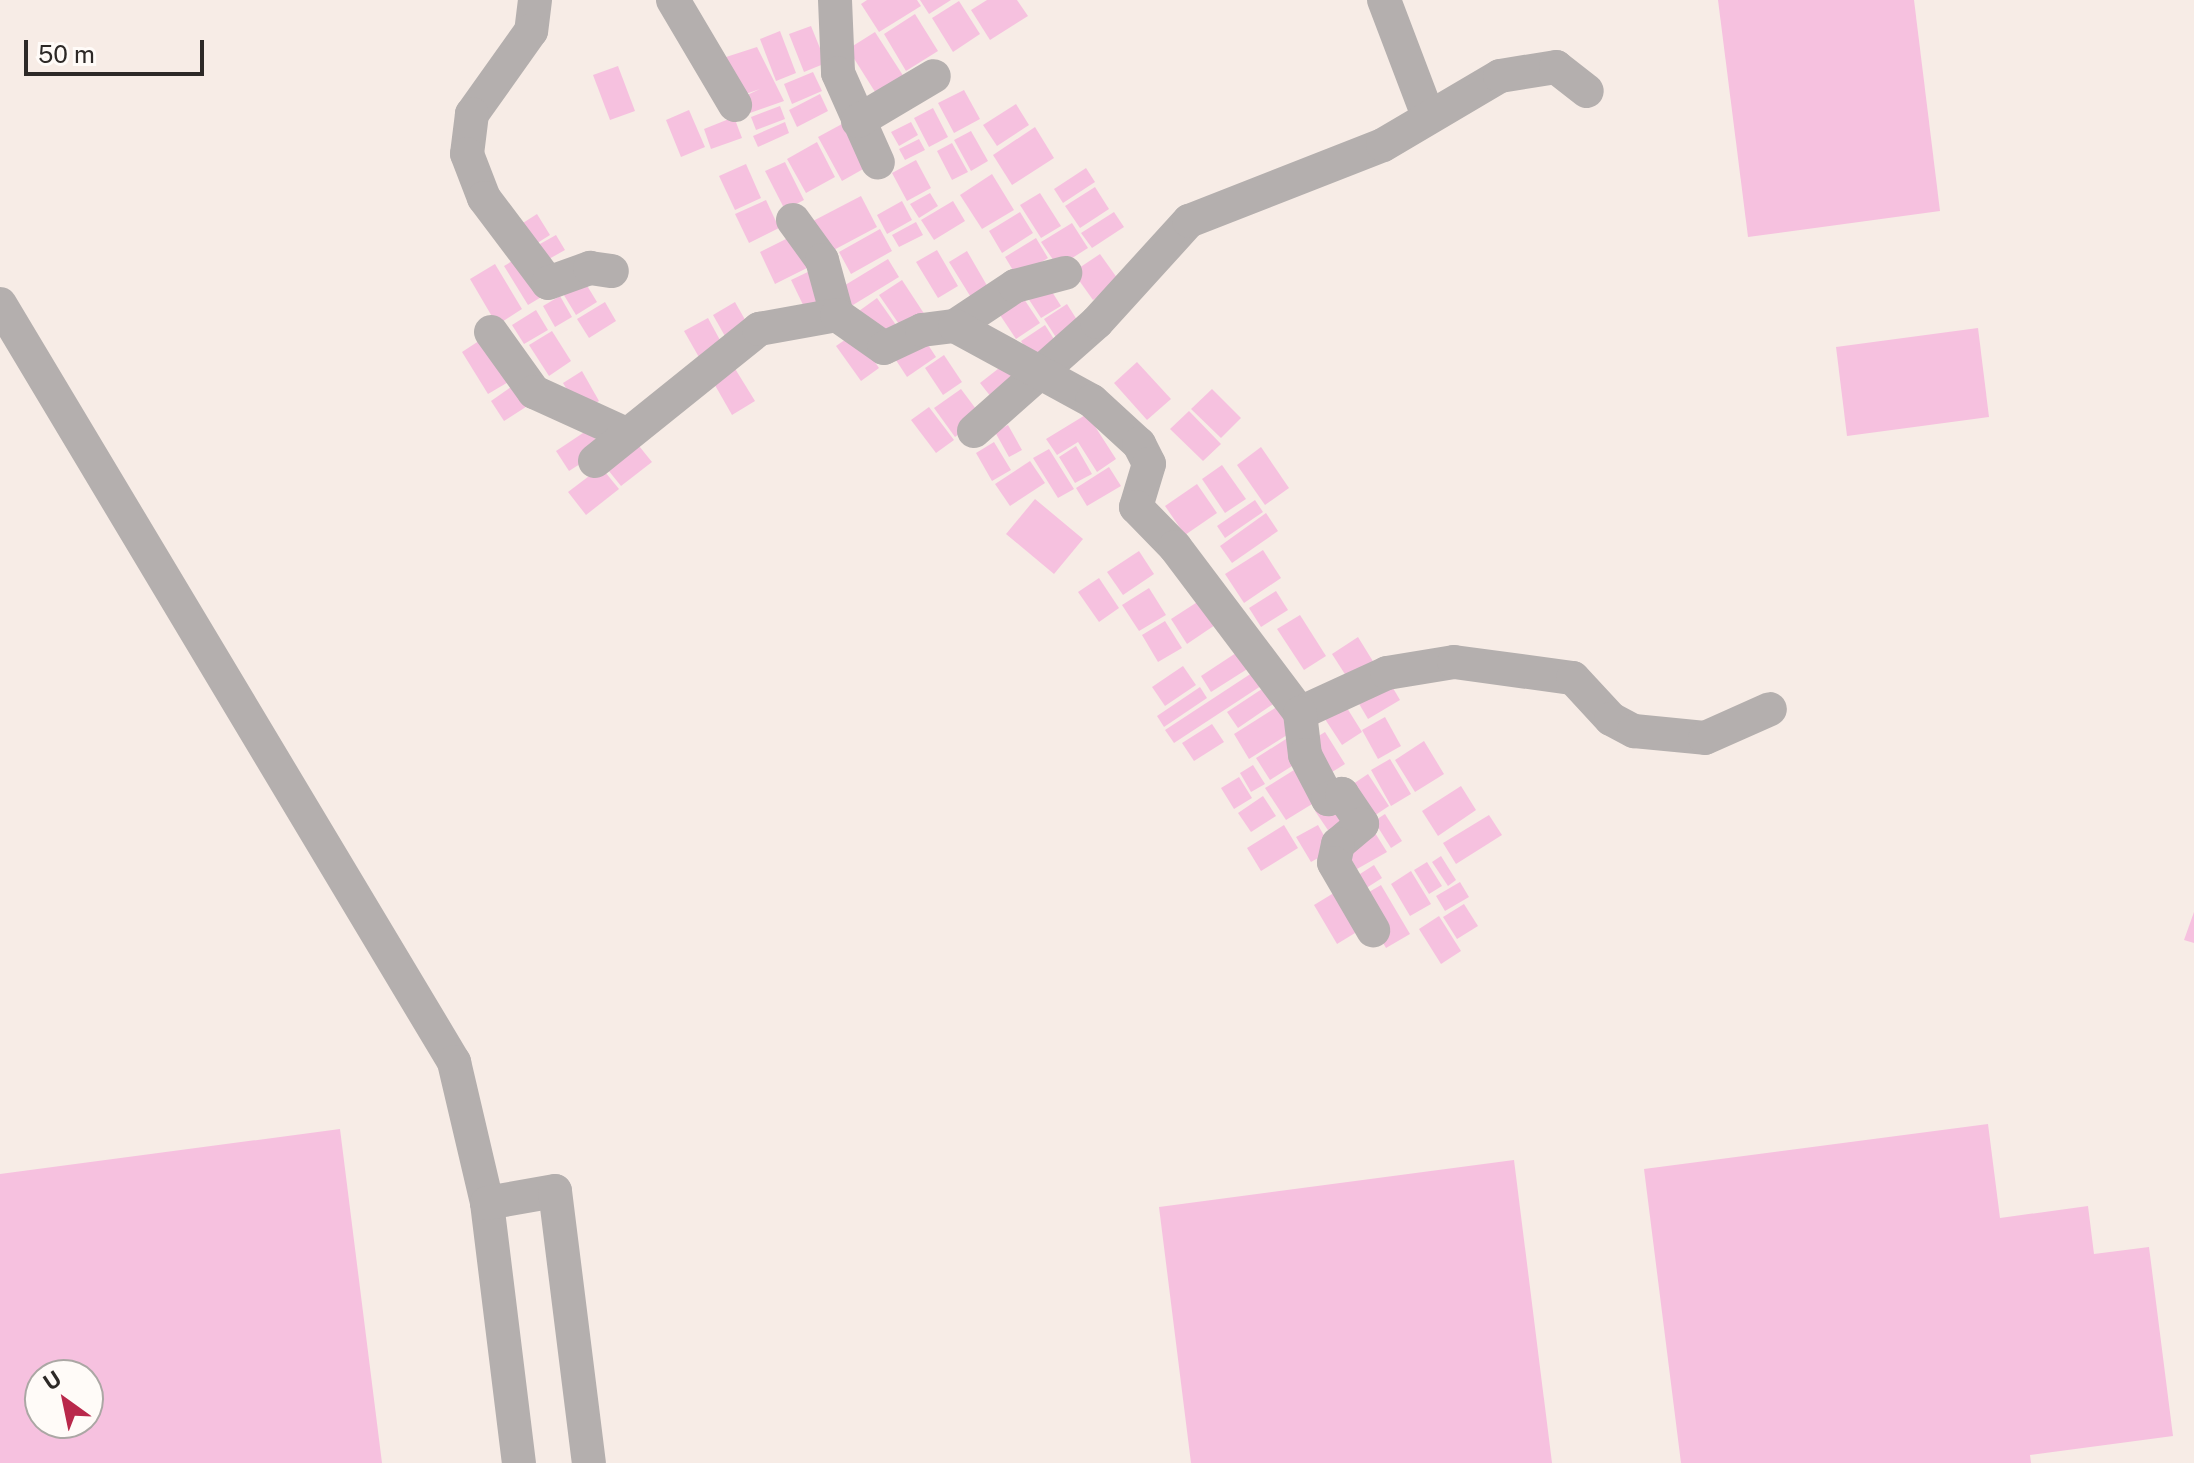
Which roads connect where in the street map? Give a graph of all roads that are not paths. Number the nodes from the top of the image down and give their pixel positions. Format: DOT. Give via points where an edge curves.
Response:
graph roads {
  1 [pos="535,0"];
  2 [pos="673,0"];
  3 [pos="835,0"];
  4 [pos="1384,0"];
  5 [pos="934,76"];
  6 [pos="1587,91"];
  7 [pos="735,105"];
  8 [pos="1428,116"];
  9 [pos="858,121"];
  10 [pos="878,163"];
  11 [pos="793,220"];
  12 [pos="612,271"];
  13 [pos="1065,273"];
  14 [pos="0,304"];
  15 [pos="837,315"];
  16 [pos="969,330"];
  17 [pos="491,332"];
  18 [pos="1041,372"];
  19 [pos="974,431"];
  20 [pos="626,434"];
  21 [pos="595,461"];
  22 [pos="1770,709"];
  23 [pos="1300,713"];
  24 [pos="1373,930"];
  25 [pos="487,1203"];
  26 [pos="519,1463"];
  27 [pos="589,1463"];
  1 -- 12 [label="street" via="531,31 472,114 467,154 484,198 548,283 590,268"];
  2 -- 7 [label="street"];
  3 -- 9 [label="street" via="838,73"];
  4 -- 8 [label="street"];
  5 -- 9 [label="street"];
  6 -- 8 [label="street" via="1556,67 1473,86"];
  8 -- 18 [label="street" via="1383,145 1174,229 1154,266"];
  9 -- 10 [label="street"];
  11 -- 15 [label="street" via="822,260"];
  13 -- 16 [label="street" via="988,302"];
  14 -- 25 [label="street" via="454,1062"];
  15 -- 16 [label="street" via="884,348 922,330"];
  15 -- 20 [label="street" via="759,329"];
  16 -- 18 [label="street"];
  17 -- 20 [label="street" via="534,392"];
  18 -- 19 [label="street"];
  18 -- 23 [label="street" via="1092,401 1139,444 1149,464 1136,507 1175,547"];
  20 -- 21 [label="street"];
  22 -- 23 [label="street" via="1705,738 1634,731 1618,726 1573,678 1454,662 1387,673"];
  23 -- 24 [label="street" via="1305,755 1328,799 1342,794 1362,824 1338,844 1334,863"];
  25 -- 26 [label="street"];
  25 -- 27 [label="street" via="555,1191"];
}
